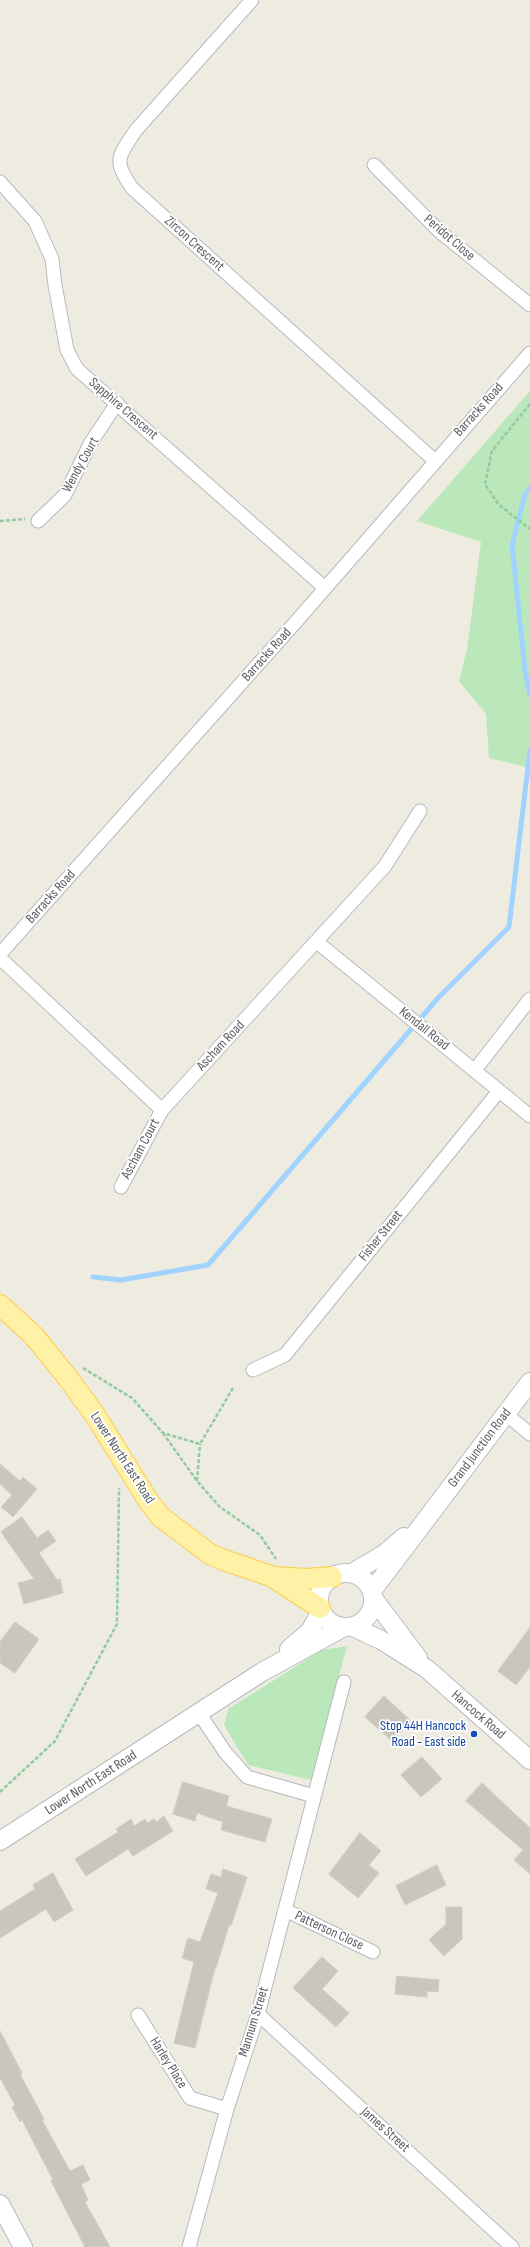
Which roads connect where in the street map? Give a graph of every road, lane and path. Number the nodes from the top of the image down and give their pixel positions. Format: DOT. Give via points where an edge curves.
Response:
graph roads {
  1 [pos="252,0"];
  2 [pos="374,165"];
  3 [pos="0,182"];
  4 [pos="530,305"];
  5 [pos="530,353"];
  6 [pos="117,403"];
  7 [pos="530,404"];
  8 [pos="434,460"];
  9 [pos="40,519"];
  10 [pos="0,521"];
  11 [pos="529,528"];
  12 [pos="325,588"];
  13 [pos="420,811"];
  14 [pos="316,942"];
  15 [pos="0,954"];
  16 [pos="0,958"];
  17 [pos="530,999"];
  18 [pos="475,1070"];
  19 [pos="500,1091"];
  20 [pos="162,1110"];
  21 [pos="530,1116"];
  22 [pos="121,1187"];
  23 [pos="0,1305"];
  24 [pos="80,1365"];
  25 [pos="253,1370"];
  26 [pos="530,1382"];
  27 [pos="233,1388"];
  28 [pos="506,1414"];
  29 [pos="163,1433"];
  30 [pos="530,1434"];
  31 [pos="200,1444"];
  32 [pos="119,1457"];
  33 [pos="197,1481"];
  34 [pos="431,1514"];
  35 [pos="274,1569"];
  36 [pos="352,1573"];
  37 [pos="332,1577"];
  38 [pos="373,1594"];
  39 [pos="321,1610"];
  40 [pos="348,1627"];
  41 [pos="427,1670"];
  42 [pos="262,1672"];
  43 [pos="344,1682"];
  44 [pos="199,1713"];
  45 [pos="530,1760"];
  46 [pos="0,1792"];
  47 [pos="314,1796"];
  48 [pos="0,1841"];
  49 [pos="285,1910"];
  50 [pos="373,1952"];
  51 [pos="138,2014"];
  52 [pos="258,2014"];
  53 [pos="227,2109"];
  54 [pos="2,2211"];
  55 [pos="24,2247"];
  56 [pos="189,2247"];
  57 [pos="512,2247"];
  1 -- 8 [label="street, Zircon Crescent" via="136,130 120,154 121,172 132,188"];
  2 -- 4 [label="street, Peridot Close" via="439,231"];
  3 -- 6 [label="street, Sapphire Crescent" via="34,221 52,259 67,350 77,369"];
  5 -- 8 [label="street, Barracks Road"];
  6 -- 9 [label="street, Wendy Court" via="90,444 65,495"];
  6 -- 12 [label="street, Sapphire Crescent"];
  7 -- 11 [label="path" via="492,451 485,484 499,505"];
  8 -- 12 [label="street, Barracks Road"];
  9 -- 10 [label="path"];
  12 -- 15 [label="street, Barracks Road"];
  13 -- 14 [label="street, Ascham Road" via="385,866"];
  14 -- 18 [label="street, Kendall Road"];
  14 -- 20 [label="street, Ascham Road"];
  16 -- 20 [label="street"];
  17 -- 18 [label="street"];
  18 -- 19 [label="street, Kendall Road"];
  19 -- 21 [label="street, Kendall Road"];
  19 -- 25 [label="street, Fisher Street" via="284,1355"];
  20 -- 22 [label="street, Ascham Court"];
  23 -- 32 [label="main road, Lower North East Road" via="34,1336 68,1378 95,1415"];
  24 -- 29 [label="path" via="132,1398"];
  26 -- 28 [label="main road, Grand Junction Road"];
  27 -- 31 [label="path"];
  28 -- 30 [label="street"];
  28 -- 34 [label="main road, Grand Junction Road"];
  29 -- 31 [label="path"];
  29 -- 33 [label="path"];
  31 -- 33 [label="path"];
  32 -- 35 [label="main road, Lower North East Road" via="161,1517 183,1534 224,1560"];
  32 -- 46 [label="path" via="117,1624 55,1741"];
  33 -- 35 [label="path" via="220,1507 260,1535"];
  34 -- 36 [label="main road, Grand Junction Road" via="384,1554"];
  34 -- 38 [label="main road, Grand Junction Road"];
  35 -- 37 [label="main road, Lower North East Road" via="306,1579"];
  35 -- 39 [label="main road, Lower North East Road"];
  36 -- 37 [label="main road"];
  36 -- 38 [label="main road" via="364,1580"];
  37 -- 39 [label="main road" via="322,1587 319,1601"];
  38 -- 40 [label="main road" via="368,1616 364,1621"];
  38 -- 41 [label="main road, Hancock Road"];
  39 -- 40 [label="main road" via="333,1624"];
  39 -- 42 [label="main road, Lower North East Road" via="310,1630"];
  40 -- 41 [label="main road, Hancock Road" via="381,1640"];
  40 -- 42 [label="main road, Lower North East Road"];
  41 -- 45 [label="main road, Hancock Road"];
  42 -- 44 [label="main road, Lower North East Road"];
  43 -- 47 [label="street, Mannum Street"];
  44 -- 47 [label="street" via="225,1752 247,1778"];
  44 -- 48 [label="main road, Lower North East Road"];
  47 -- 49 [label="street, Mannum Street"];
  49 -- 50 [label="street, Patterson Close"];
  49 -- 52 [label="street, Mannum Street"];
  51 -- 53 [label="street, Harley Place" via="190,2098"];
  52 -- 53 [label="street, Mannum Street"];
  52 -- 57 [label="street, James Street"];
  53 -- 56 [label="street, Mannum Street"];
  54 -- 55 [label="main road"];
}
